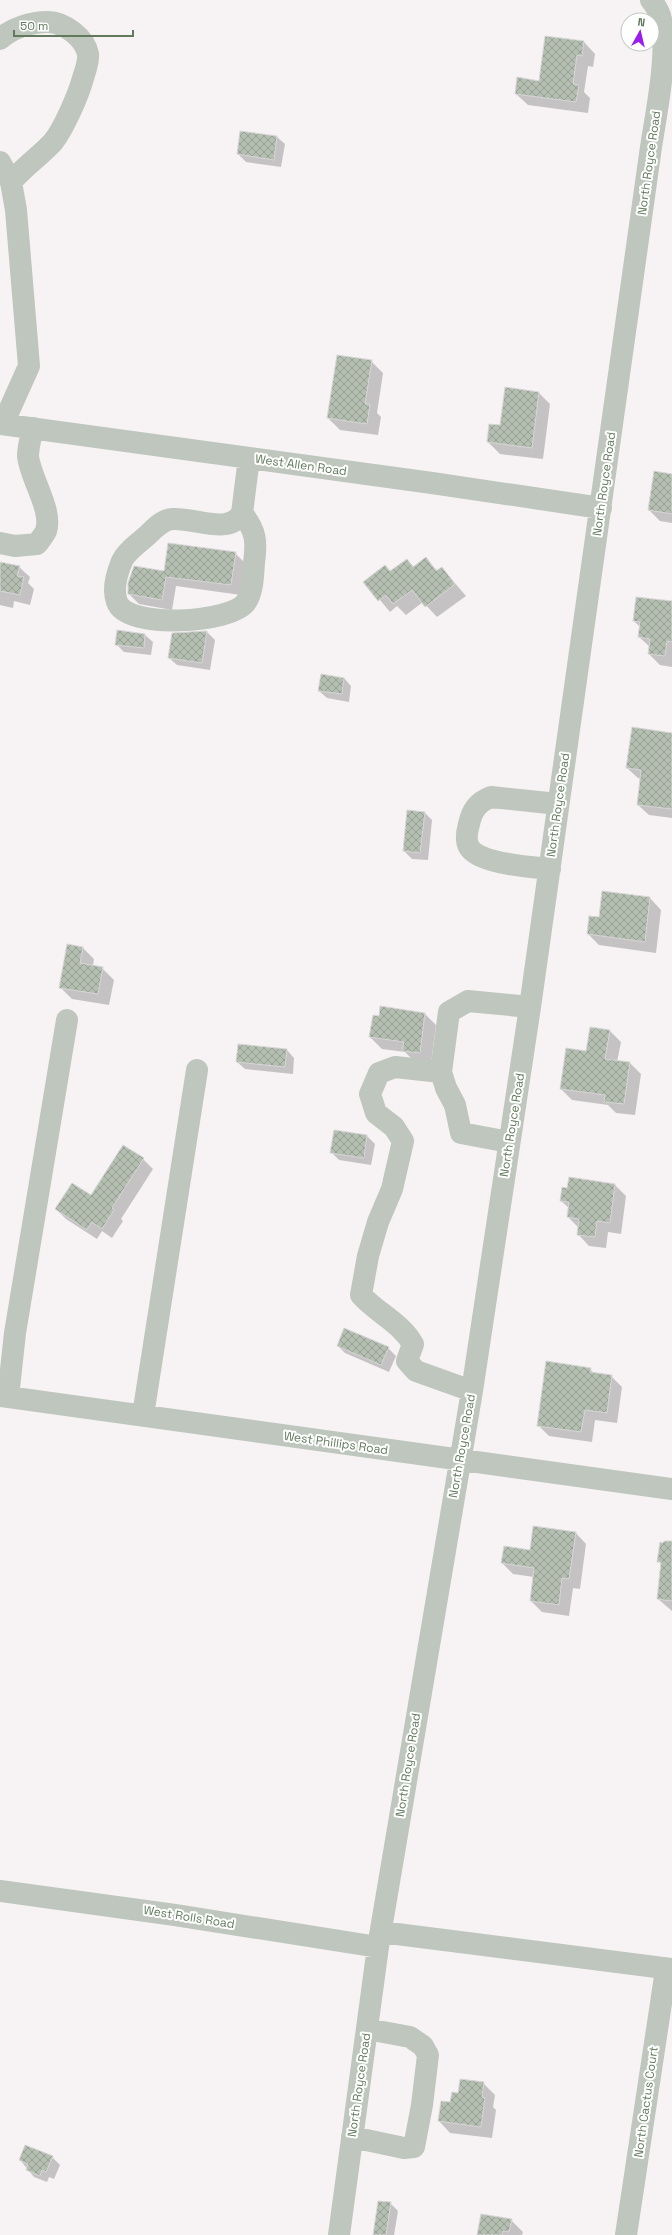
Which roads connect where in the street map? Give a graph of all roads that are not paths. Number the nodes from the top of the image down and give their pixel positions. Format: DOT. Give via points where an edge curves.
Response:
graph roads {
  1 [pos="655,7"];
  2 [pos="0,39"];
  3 [pos="0,162"];
  4 [pos="11,182"];
  5 [pos="1,424"];
  6 [pos="33,428"];
  7 [pos="249,458"];
  8 [pos="601,508"];
  9 [pos="242,512"];
  10 [pos="0,543"];
  11 [pos="558,804"];
  12 [pos="550,869"];
  13 [pos="530,1007"];
  14 [pos="67,1020"];
  15 [pos="198,1070"];
  16 [pos="441,1072"];
  17 [pos="509,1142"];
  18 [pos="472,1391"];
  19 [pos="4,1396"];
  20 [pos="143,1415"];
  21 [pos="459,1460"];
  22 [pos="672,1489"];
  23 [pos="0,1891"];
  24 [pos="379,1939"];
  25 [pos="669,1970"];
  26 [pos="367,2029"];
  27 [pos="352,2136"];
  28 [pos="339,2235"];
  29 [pos="626,2235"];
  1 -- 8 [label="street, North Royce Road" via="664,41 664,59"];
  2 -- 4 [label="street" via="7,33 30,24 49,22 66,28 82,40 88,55 83,79 73,105 54,141 26,164"];
  3 -- 4 [label="street"];
  4 -- 5 [label="street" via="29,366"];
  5 -- 6 [label="street, West Allen Road"];
  6 -- 7 [label="street, West Allen Road"];
  6 -- 10 [label="street" via="28,455 42,496 46,513 46,531 37,544 15,546"];
  7 -- 8 [label="street, West Allen Road"];
  7 -- 9 [label="street"];
  8 -- 11 [label="street, North Royce Road"];
  9 -- 9 [label="street" via="238,520 229,524 172,519 160,523 123,559 117,574 117,603 126,612 142,619 186,619 214,616 235,610 246,602 251,588 256,542 252,526"];
  11 -- 12 [label="street, North Royce Road"];
  11 -- 12 [label="street" via="491,797 483,800 472,813 467,837 468,846 474,854 518,866"];
  12 -- 13 [label="street, North Royce Road"];
  13 -- 16 [label="street" via="468,1001 449,1012"];
  13 -- 17 [label="street, North Royce Road"];
  14 -- 19 [label="street"];
  15 -- 20 [label="street"];
  16 -- 17 [label="street" via="455,1105 461,1133"];
  16 -- 18 [label="street" via="395,1067 379,1073 370,1094 376,1113 394,1127 403,1140 392,1189 378,1222 368,1256 361,1295 405,1332 412,1344 407,1361 416,1371"];
  17 -- 18 [label="street, North Royce Road"];
  18 -- 21 [label="street, North Royce Road"];
  19 -- 20 [label="street, West Phillips Road"];
  20 -- 21 [label="street, West Phillips Road"];
  21 -- 22 [label="street, West Phillips Road"];
  21 -- 24 [label="street, North Royce Road"];
  23 -- 24 [label="street, West Rolls Road"];
  24 -- 25 [label="street, West Rolls Road"];
  24 -- 26 [label="street, North Royce Road"];
  25 -- 29 [label="street, North Cactus Court"];
  26 -- 27 [label="street, North Royce Road"];
  26 -- 27 [label="street" via="410,2037 423,2046 428,2055 422,2105 414,2147 404,2148"];
  27 -- 28 [label="street, North Royce Road"];
}
